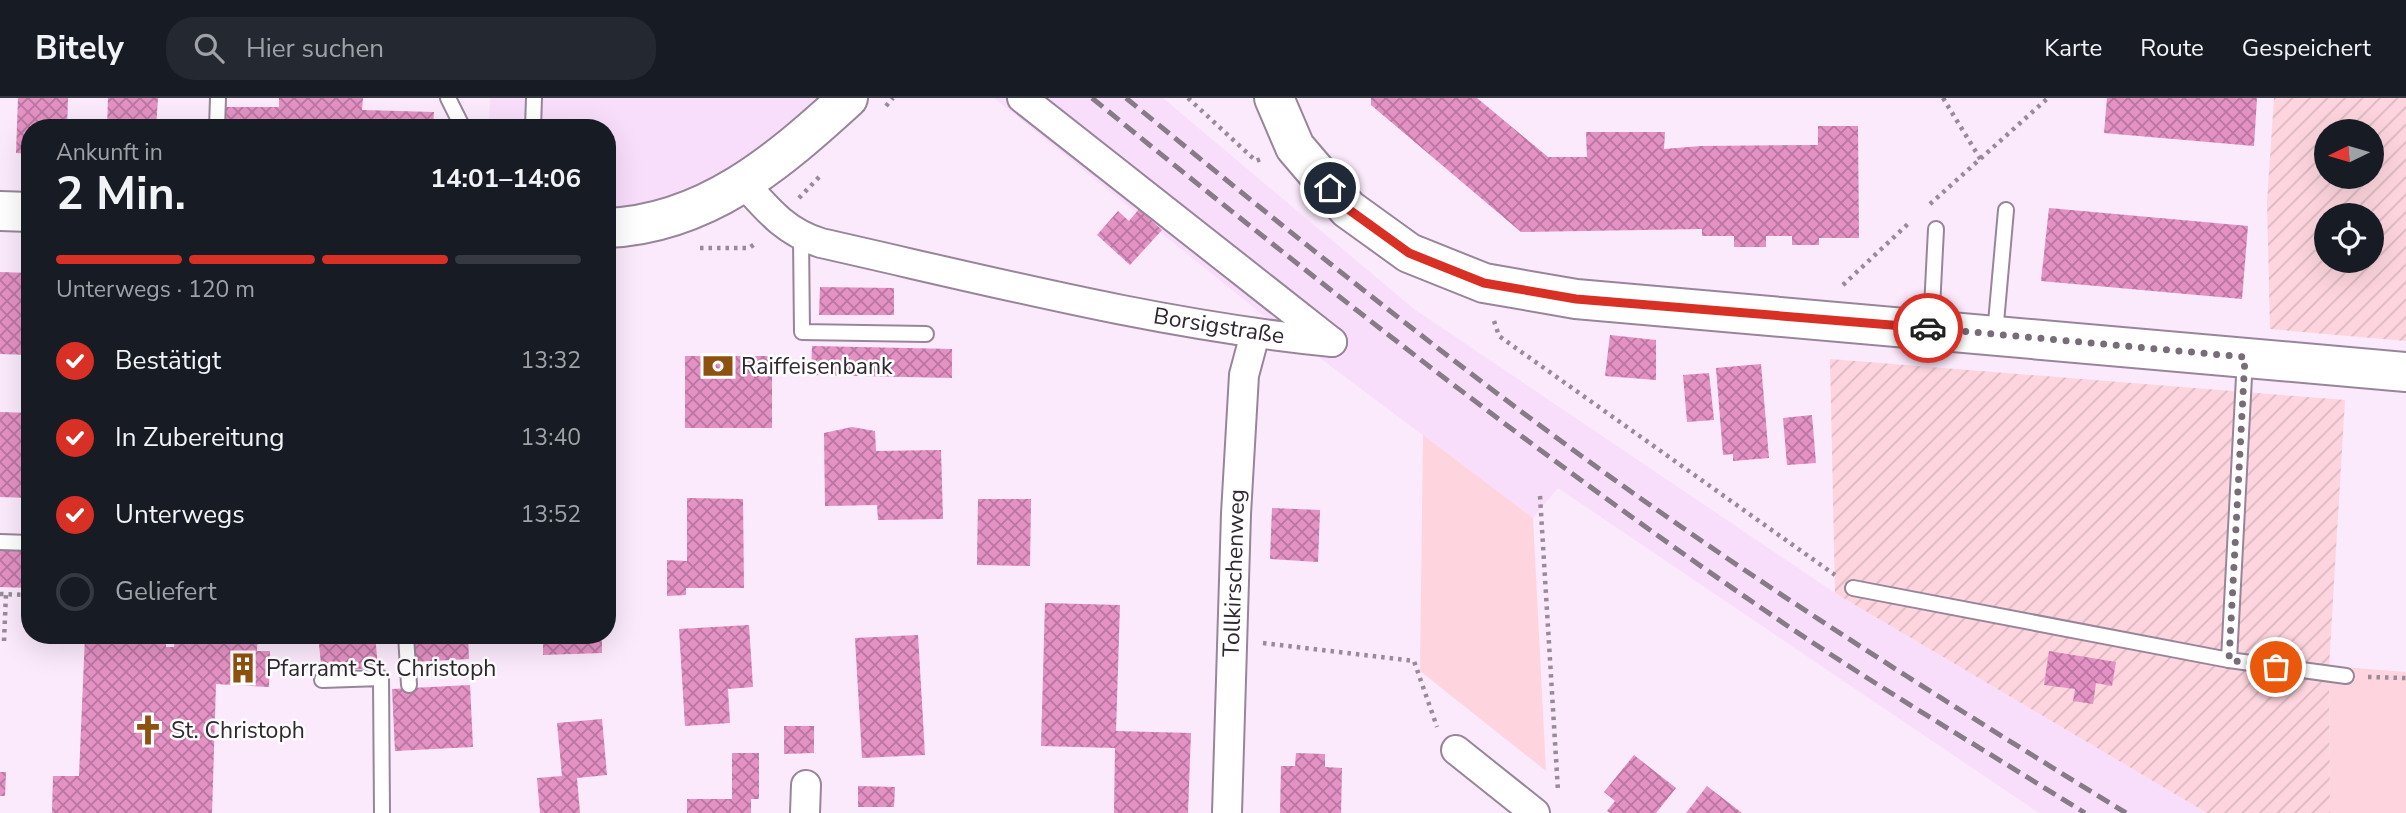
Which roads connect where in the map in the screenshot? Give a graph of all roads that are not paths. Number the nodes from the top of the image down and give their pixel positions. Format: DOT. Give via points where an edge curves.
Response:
graph roads {
  1 [pos="218,98"];
  2 [pos="448,98"];
  3 [pos="534,98"];
  4 [pos="1022,98"];
  5 [pos="1274,98"];
  6 [pos="837,101"];
  7 [pos="217,119"];
  8 [pos="458,119"];
  9 [pos="533,119"];
  10 [pos="743,182"];
  11 [pos="2006,210"];
  12 [pos="0,211"];
  13 [pos="21,212"];
  14 [pos="616,228"];
  15 [pos="1936,229"];
  16 [pos="791,230"];
  17 [pos="1931,328"];
  18 [pos="926,334"];
  19 [pos="1255,334"];
  20 [pos="1995,334"];
  21 [pos="2245,357"];
  22 [pos="2406,372"];
  23 [pos="0,542"];
  24 [pos="21,543"];
  25 [pos="1853,588"];
  26 [pos="407,644"];
  27 [pos="2229,660"];
  28 [pos="2346,676"];
  29 [pos="322,680"];
  30 [pos="409,685"];
  31 [pos="1456,750"];
  32 [pos="806,785"];
  33 [pos="1546,806"];
  34 [pos="382,813"];
  35 [pos="805,813"];
  36 [pos="1227,813"];
  1 -- 7 [label="lane"];
  2 -- 8 [label="lane"];
  3 -- 9 [label="lane"];
  4 -- 19 [label="street, Borsigstraße" via="1332,342"];
  5 -- 17 [label="main road" via="1295,147 1348,209 1409,253 1484,283 1576,299"];
  6 -- 10 [label="main road" via="785,152"];
  10 -- 14 [label="main road" via="699,209"];
  10 -- 16 [label="street"];
  11 -- 20 [label="lane"];
  12 -- 13 [label="main road"];
  15 -- 17 [label="lane"];
  16 -- 18 [label="lane" via="802,332"];
  16 -- 19 [label="street, Borsigstraße" via="1072,299"];
  17 -- 20 [label="main road"];
  19 -- 36 [label="street, Tollkirschenweg" via="1244,375"];
  20 -- 21 [label="main road"];
  21 -- 22 [label="main road"];
  21 -- 27 [label="lane"];
  23 -- 24 [label="lane"];
  25 -- 27 [label="lane"];
  26 -- 30 [label="lane"];
  27 -- 28 [label="lane"];
  29 -- 34 [label="lane" via="380,678"];
  31 -- 33 [label="street"];
  32 -- 35 [label="street"];
}
